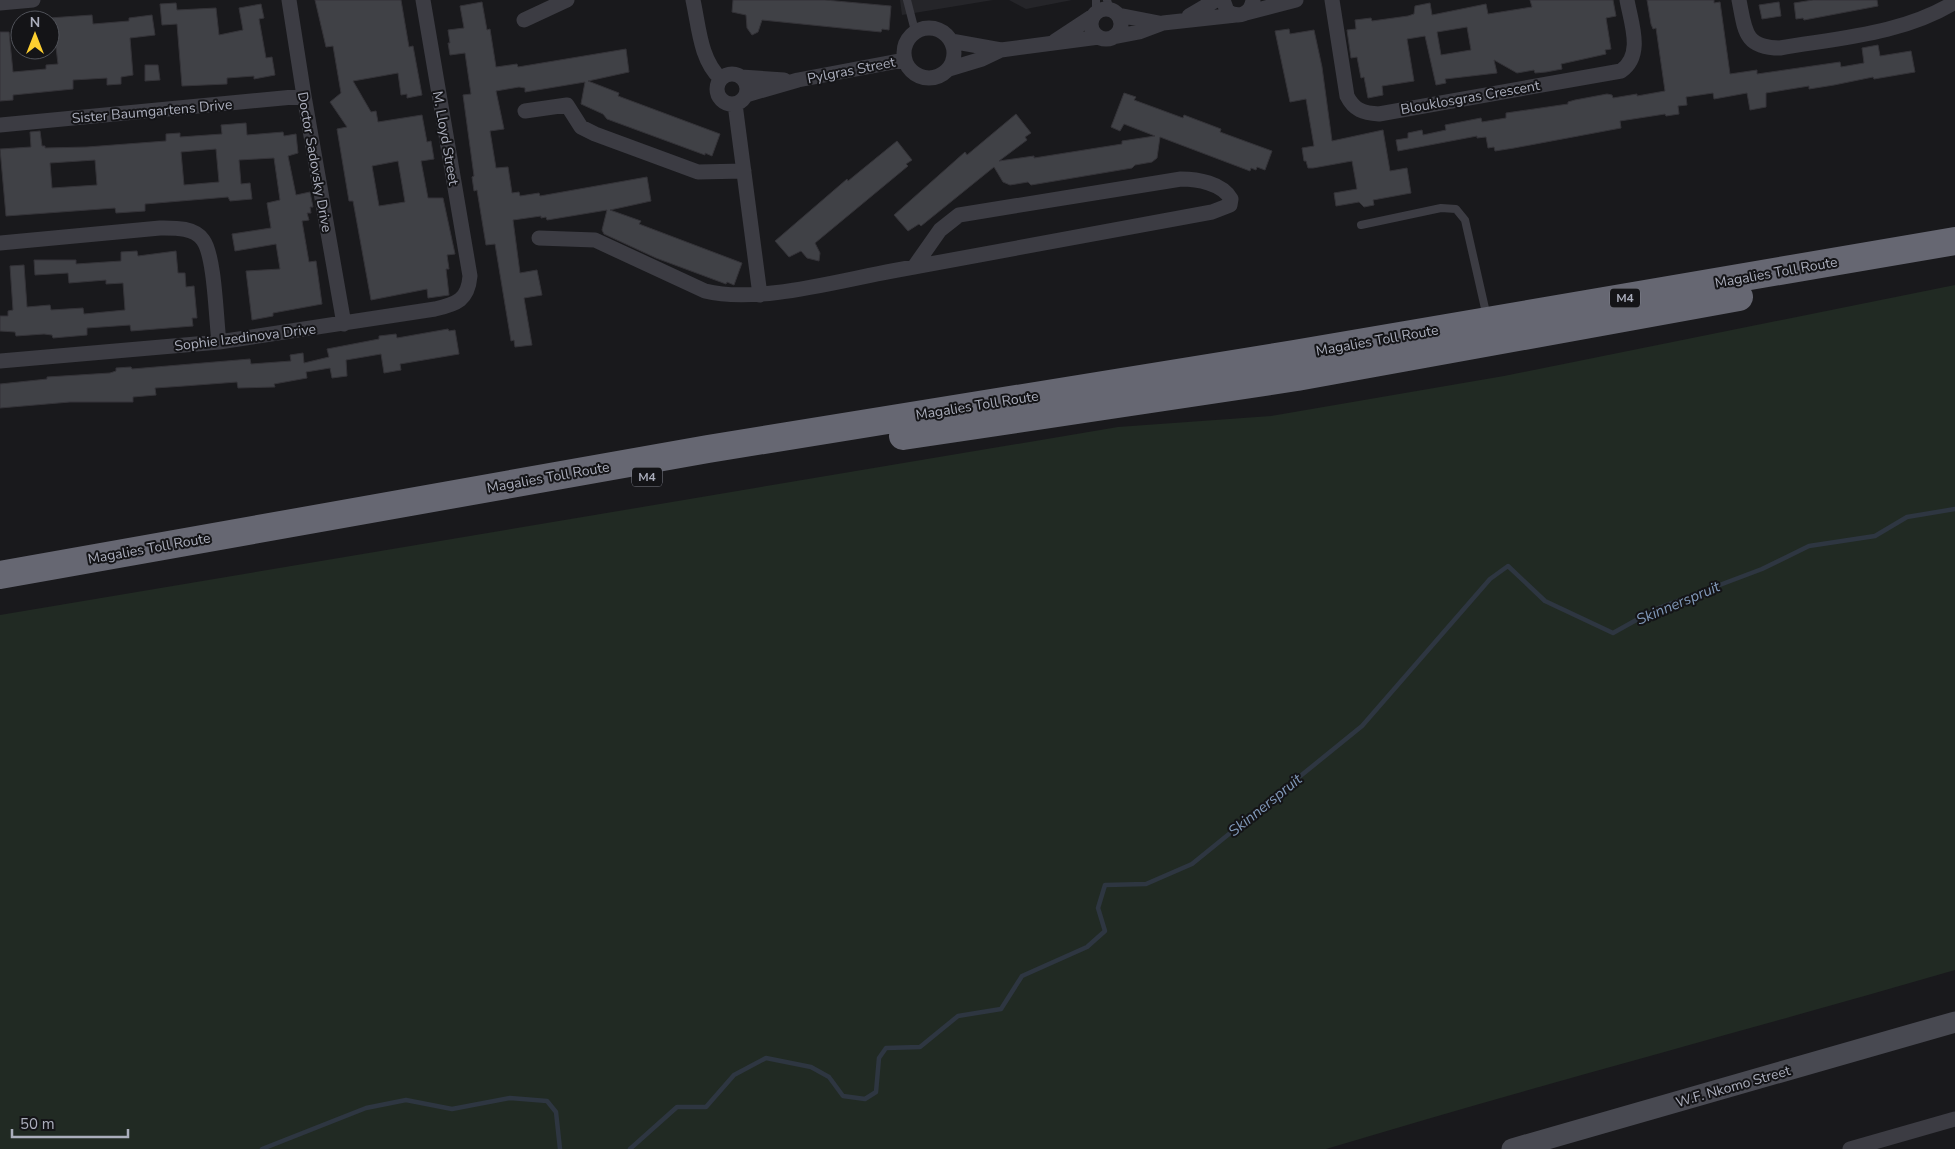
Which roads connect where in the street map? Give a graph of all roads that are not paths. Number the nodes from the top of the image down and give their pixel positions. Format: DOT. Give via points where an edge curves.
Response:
graph roads {
  1 [pos="33,0"];
  2 [pos="289,0"];
  3 [pos="423,0"];
  4 [pos="567,0"];
  5 [pos="693,0"];
  6 [pos="907,0"];
  7 [pos="1216,0"];
  8 [pos="1223,0"];
  9 [pos="1295,0"];
  10 [pos="1332,0"];
  11 [pos="1627,0"];
  12 [pos="1739,0"];
  13 [pos="1955,2"];
  14 [pos="0,3"];
  15 [pos="1103,9"];
  16 [pos="1245,10"];
  17 [pos="524,20"];
  18 [pos="1183,20"];
  19 [pos="1163,23"];
  20 [pos="915,31"];
  21 [pos="1106,37"];
  22 [pos="951,41"];
  23 [pos="1054,42"];
  24 [pos="1001,50"];
  25 [pos="904,60"];
  26 [pos="949,68"];
  27 [pos="741,77"];
  28 [pos="721,79"];
  29 [pos="798,80"];
  30 [pos="304,96"];
  31 [pos="740,99"];
  32 [pos="526,111"];
  33 [pos="0,125"];
  34 [pos="744,170"];
  35 [pos="1360,225"];
  36 [pos="539,238"];
  37 [pos="1955,241"];
  38 [pos="0,243"];
  39 [pos="1955,258"];
  40 [pos="914,267"];
  41 [pos="470,276"];
  42 [pos="760,295"];
  43 [pos="1488,321"];
  44 [pos="344,324"];
  45 [pos="218,342"];
  46 [pos="0,360"];
  47 [pos="0,575"];
  48 [pos="0,590"];
  49 [pos="1955,1022"];
  50 [pos="1955,1119"];
  51 [pos="1512,1149"];
  52 [pos="1850,1149"];
  1 -- 14 [label="street"];
  2 -- 30 [label="street, Doctor Sadovsky Drive"];
  3 -- 41 [label="street, M. Lloyd Street"];
  4 -- 17 [label="street"];
  5 -- 28 [label="street" via="706,57"];
  6 -- 20 [label="lane"];
  7 -- 18 [label="street"];
  8 -- 16 [label="street" via="1228,11"];
  9 -- 16 [label="street"];
  10 -- 11 [label="street, Blouklosgras Crescent" via="1347,96 1359,111 1379,114 1622,71 1629,65 1635,51"];
  12 -- 13 [label="street" via="1748,38 1767,48 1884,29 1914,21"];
  15 -- 19 [label="street" via="1140,21"];
  15 -- 21 [label="street" via="1092,30"];
  15 -- 21 [label="street" via="1120,24"];
  15 -- 23 [label="street"];
  16 -- 18 [label="street"];
  18 -- 19 [label="street"];
  19 -- 21 [label="street" via="1139,32"];
  20 -- 22 [label="street" via="923,28 939,30"];
  20 -- 25 [label="street" via="905,44"];
  21 -- 23 [label="street"];
  22 -- 24 [label="street"];
  22 -- 26 [label="street" via="954,55"];
  23 -- 24 [label="street"];
  24 -- 26 [label="street"];
  25 -- 26 [label="street" via="920,77 936,77"];
  25 -- 29 [label="street, Pylgras Street"];
  27 -- 28 [label="street" via="733,74"];
  27 -- 29 [label="street, Pylgras Street"];
  27 -- 31 [label="street" via="746,85"];
  28 -- 31 [label="street" via="717,88 719,96 726,103"];
  29 -- 31 [label="street, Pylgras Street"];
  30 -- 33 [label="street, Sister Baumgartens Drive"];
  30 -- 44 [label="street, Doctor Sadovsky Drive"];
  31 -- 34 [label="street"];
  32 -- 34 [label="street" via="567,105 581,127 698,172"];
  34 -- 42 [label="street"];
  35 -- 43 [label="lane" via="1441,208 1456,209 1465,220"];
  36 -- 42 [label="street" via="595,240 705,291 724,296"];
  37 -- 43 [label="highway, Magalies Toll Route / M4"];
  38 -- 45 [label="street" via="160,228 179,228 193,233 203,239 210,256"];
  39 -- 48 [label="highway, Magalies Toll Route / M4" via="1297,377 706,466"];
  40 -- 40 [label="street" via="1212,212 1230,205 1231,199 1208,183 1181,179 959,215 940,230"];
  40 -- 42 [label="street"];
  41 -- 44 [label="street, Sophie Izedinova Drive" via="469,290 449,306"];
  43 -- 47 [label="highway, Magalies Toll Route / M4" via="708,449"];
  44 -- 45 [label="street, Sophie Izedinova Drive"];
  45 -- 46 [label="street, Sophie Izedinova Drive"];
  49 -- 51 [label="main road, W.F. Nkomo Street"];
  50 -- 52 [label="street"];
}
